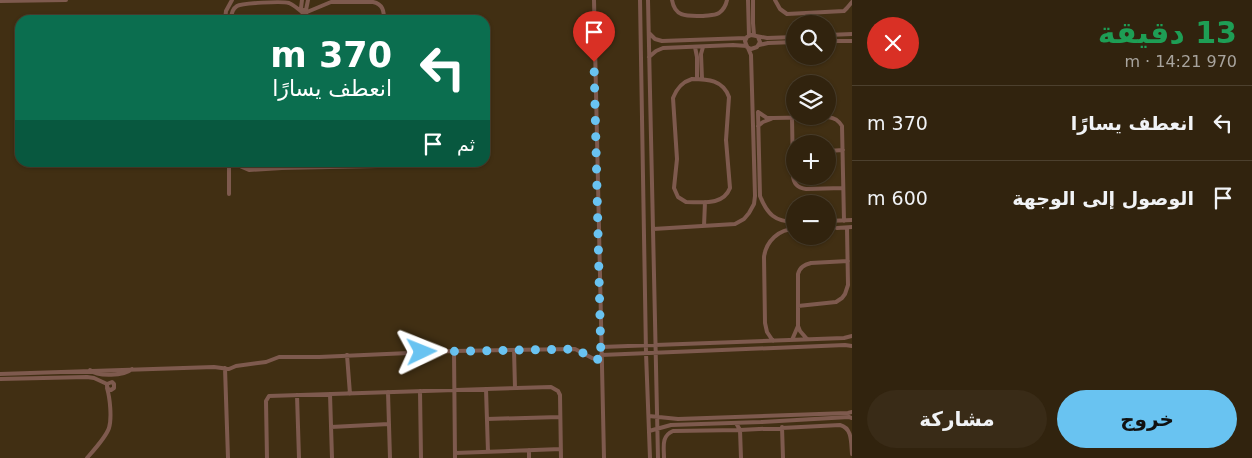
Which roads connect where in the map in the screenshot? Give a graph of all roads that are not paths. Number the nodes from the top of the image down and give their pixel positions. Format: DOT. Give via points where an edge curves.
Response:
graph roads {
  1 [pos="66,0"];
  2 [pos="232,0"];
  3 [pos="302,0"];
  4 [pos="308,0"];
  5 [pos="594,0"];
  6 [pos="640,0"];
  7 [pos="648,0"];
  8 [pos="672,0"];
  9 [pos="727,0"];
  10 [pos="748,0"];
  11 [pos="753,0"];
  12 [pos="775,0"];
  13 [pos="0,1"];
  14 [pos="852,2"];
  15 [pos="304,12"];
  16 [pos="226,15"];
  17 [pos="231,15"];
  18 [pos="304,15"];
  19 [pos="384,15"];
  20 [pos="751,20"];
  21 [pos="648,32"];
  22 [pos="852,34"];
  23 [pos="836,35"];
  24 [pos="756,36"];
  25 [pos="748,37"];
  26 [pos="786,37"];
  27 [pos="836,41"];
  28 [pos="852,41"];
  29 [pos="786,42"];
  30 [pos="759,45"];
  31 [pos="695,47"];
  32 [pos="703,47"];
  33 [pos="748,47"];
  34 [pos="649,57"];
  35 [pos="696,79"];
  36 [pos="702,79"];
  37 [pos="773,118"];
  38 [pos="786,118"];
  39 [pos="836,119"];
  40 [pos="758,126"];
  41 [pos="836,150"];
  42 [pos="843,150"];
  43 [pos="228,167"];
  44 [pos="242,167"];
  45 [pos="295,167"];
  46 [pos="796,185"];
  47 [pos="843,188"];
  48 [pos="229,194"];
  49 [pos="705,202"];
  50 [pos="852,220"];
  51 [pos="786,221"];
  52 [pos="836,221"];
  53 [pos="844,221"];
  54 [pos="704,226"];
  55 [pos="849,227"];
  56 [pos="837,228"];
  57 [pos="653,229"];
  58 [pos="786,230"];
  59 [pos="848,261"];
  60 [pos="798,306"];
  61 [pos="798,326"];
  62 [pos="852,337"];
  63 [pos="807,339"];
  64 [pos="792,340"];
  65 [pos="773,341"];
  66 [pos="711,343"];
  67 [pos="852,344"];
  68 [pos="647,345"];
  69 [pos="655,345"];
  70 [pos="601,347"];
  71 [pos="514,350"];
  72 [pos="711,350"];
  73 [pos="454,351"];
  74 [pos="646,353"];
  75 [pos="655,353"];
  76 [pos="347,355"];
  77 [pos="601,357"];
  78 [pos="225,368"];
  79 [pos="132,369"];
  80 [pos="90,370"];
  81 [pos="0,374"];
  82 [pos="104,374"];
  83 [pos="115,374"];
  84 [pos="0,379"];
  85 [pos="109,384"];
  86 [pos="515,388"];
  87 [pos="486,389"];
  88 [pos="454,390"];
  89 [pos="420,391"];
  90 [pos="388,392"];
  91 [pos="330,394"];
  92 [pos="350,394"];
  93 [pos="297,395"];
  94 [pos="850,415"];
  95 [pos="649,416"];
  96 [pos="560,417"];
  97 [pos="657,417"];
  98 [pos="761,417"];
  99 [pos="487,419"];
  100 [pos="746,422"];
  101 [pos="761,422"];
  102 [pos="736,423"];
  103 [pos="389,424"];
  104 [pos="331,426"];
  105 [pos="782,427"];
  106 [pos="657,429"];
  107 [pos="740,430"];
  108 [pos="649,431"];
  109 [pos="561,449"];
  110 [pos="529,450"];
  111 [pos="488,452"];
  112 [pos="852,454"];
  113 [pos="455,456"];
  114 [pos="87,458"];
  115 [pos="228,458"];
  116 [pos="268,458"];
  117 [pos="299,458"];
  118 [pos="332,458"];
  119 [pos="390,458"];
  120 [pos="421,458"];
  121 [pos="530,458"];
  122 [pos="561,458"];
  123 [pos="604,458"];
  124 [pos="650,458"];
  125 [pos="658,458"];
  126 [pos="664,458"];
  127 [pos="741,458"];
  128 [pos="784,458"];
  1 -- 13 [label="street"];
  2 -- 16 [label="street"];
  3 -- 15 [label="street"];
  4 -- 15 [label="street"];
  5 -- 70 [label="street"];
  6 -- 68 [label="street"];
  7 -- 21 [label="street"];
  8 -- 9 [label="street" via="678,13 690,16 715,15"];
  10 -- 20 [label="street"];
  11 -- 20 [label="street"];
  12 -- 14 [label="street" via="787,14 844,11"];
  15 -- 17 [label="street" via="285,2 242,4"];
  15 -- 18 [label="street"];
  15 -- 19 [label="street" via="331,2 373,2 382,7"];
  20 -- 24 [label="street"];
  20 -- 25 [label="street"];
  21 -- 25 [label="street" via="662,41"];
  21 -- 34 [label="street"];
  22 -- 23 [label="street"];
  24 -- 25 [label="street"];
  24 -- 26 [label="street"];
  24 -- 30 [label="street"];
  25 -- 33 [label="street"];
  27 -- 28 [label="street"];
  29 -- 30 [label="street"];
  30 -- 33 [label="street" via="754,49"];
  31 -- 32 [label="street"];
  31 -- 34 [label="street" via="663,48"];
  31 -- 35 [label="street"];
  32 -- 33 [label="street"];
  32 -- 36 [label="street"];
  33 -- 54 [label="street" via="754,204 738,223"];
  34 -- 57 [label="street"];
  35 -- 36 [label="street"];
  35 -- 49 [label="street" via="680,85 674,98 677,159 674,188 678,197 686,202"];
  36 -- 49 [label="street" via="717,83 728,97 726,140 730,188 720,200"];
  37 -- 38 [label="street"];
  37 -- 40 [label="street"];
  37 -- 40 [label="street" via="758,112"];
  39 -- 42 [label="street" via="842,126"];
  40 -- 51 [label="street" via="760,196 771,215"];
  41 -- 42 [label="street"];
  42 -- 47 [label="street"];
  43 -- 48 [label="street"];
  44 -- 45 [label="street" via="249,170"];
  46 -- 47 [label="street" via="806,189"];
  47 -- 53 [label="street"];
  49 -- 54 [label="street"];
  50 -- 53 [label="street"];
  52 -- 53 [label="street"];
  54 -- 57 [label="street"];
  55 -- 56 [label="street"];
  55 -- 59 [label="street"];
  57 -- 69 [label="street"];
  58 -- 65 [label="street" via="776,235 765,250 765,323"];
  59 -- 60 [label="street" via="848,288 842,298 836,302"];
  59 -- 60 [label="street" via="811,263 801,268 798,274"];
  60 -- 61 [label="street"];
  61 -- 63 [label="street"];
  61 -- 64 [label="street"];
  62 -- 63 [label="street"];
  62 -- 67 [label="street"];
  63 -- 64 [label="street"];
  64 -- 65 [label="street"];
  65 -- 66 [label="street"];
  66 -- 69 [label="street"];
  66 -- 72 [label="street"];
  67 -- 72 [label="street"];
  68 -- 69 [label="street"];
  68 -- 70 [label="street"];
  68 -- 74 [label="street"];
  69 -- 75 [label="street"];
  70 -- 77 [label="street"];
  71 -- 73 [label="street"];
  71 -- 77 [label="street" via="576,349 592,358"];
  71 -- 86 [label="street"];
  72 -- 75 [label="street"];
  73 -- 76 [label="street"];
  73 -- 88 [label="street"];
  74 -- 75 [label="street"];
  74 -- 77 [label="street"];
  74 -- 95 [label="street"];
  75 -- 97 [label="street"];
  76 -- 78 [label="street" via="279,357 264,363"];
  76 -- 92 [label="street"];
  77 -- 123 [label="street"];
  78 -- 79 [label="street"];
  78 -- 115 [label="street"];
  79 -- 80 [label="street"];
  79 -- 83 [label="street" via="124,374"];
  80 -- 81 [label="street"];
  80 -- 82 [label="street"];
  82 -- 83 [label="street"];
  82 -- 85 [label="street"];
  83 -- 85 [label="street"];
  84 -- 85 [label="street" via="87,377"];
  85 -- 114 [label="street" via="109,428"];
  86 -- 87 [label="street"];
  86 -- 96 [label="street" via="555,388 560,395"];
  87 -- 88 [label="street"];
  87 -- 99 [label="street"];
  88 -- 89 [label="street"];
  88 -- 113 [label="street"];
  89 -- 90 [label="street"];
  89 -- 120 [label="street"];
  90 -- 92 [label="street"];
  90 -- 103 [label="street"];
  91 -- 92 [label="street"];
  91 -- 93 [label="street"];
  91 -- 104 [label="street"];
  93 -- 116 [label="street" via="266,399"];
  93 -- 117 [label="street"];
  94 -- 98 [label="street"];
  94 -- 101 [label="street"];
  95 -- 97 [label="street"];
  95 -- 108 [label="street"];
  96 -- 99 [label="street"];
  96 -- 109 [label="street"];
  97 -- 98 [label="street"];
  97 -- 106 [label="street"];
  98 -- 101 [label="street"];
  99 -- 111 [label="street"];
  100 -- 101 [label="street"];
  100 -- 102 [label="street"];
  100 -- 107 [label="street"];
  102 -- 106 [label="street" via="671,425"];
  102 -- 107 [label="street"];
  103 -- 104 [label="street"];
  103 -- 119 [label="street"];
  104 -- 118 [label="street"];
  105 -- 107 [label="street"];
  105 -- 112 [label="street" via="843,426 851,434"];
  105 -- 128 [label="street"];
  106 -- 108 [label="street"];
  106 -- 125 [label="street"];
  107 -- 126 [label="street" via="671,432 664,440"];
  107 -- 127 [label="street"];
  108 -- 124 [label="street"];
  109 -- 110 [label="street"];
  109 -- 122 [label="street"];
  110 -- 111 [label="street"];
  110 -- 121 [label="street"];
  111 -- 113 [label="street"];
}
